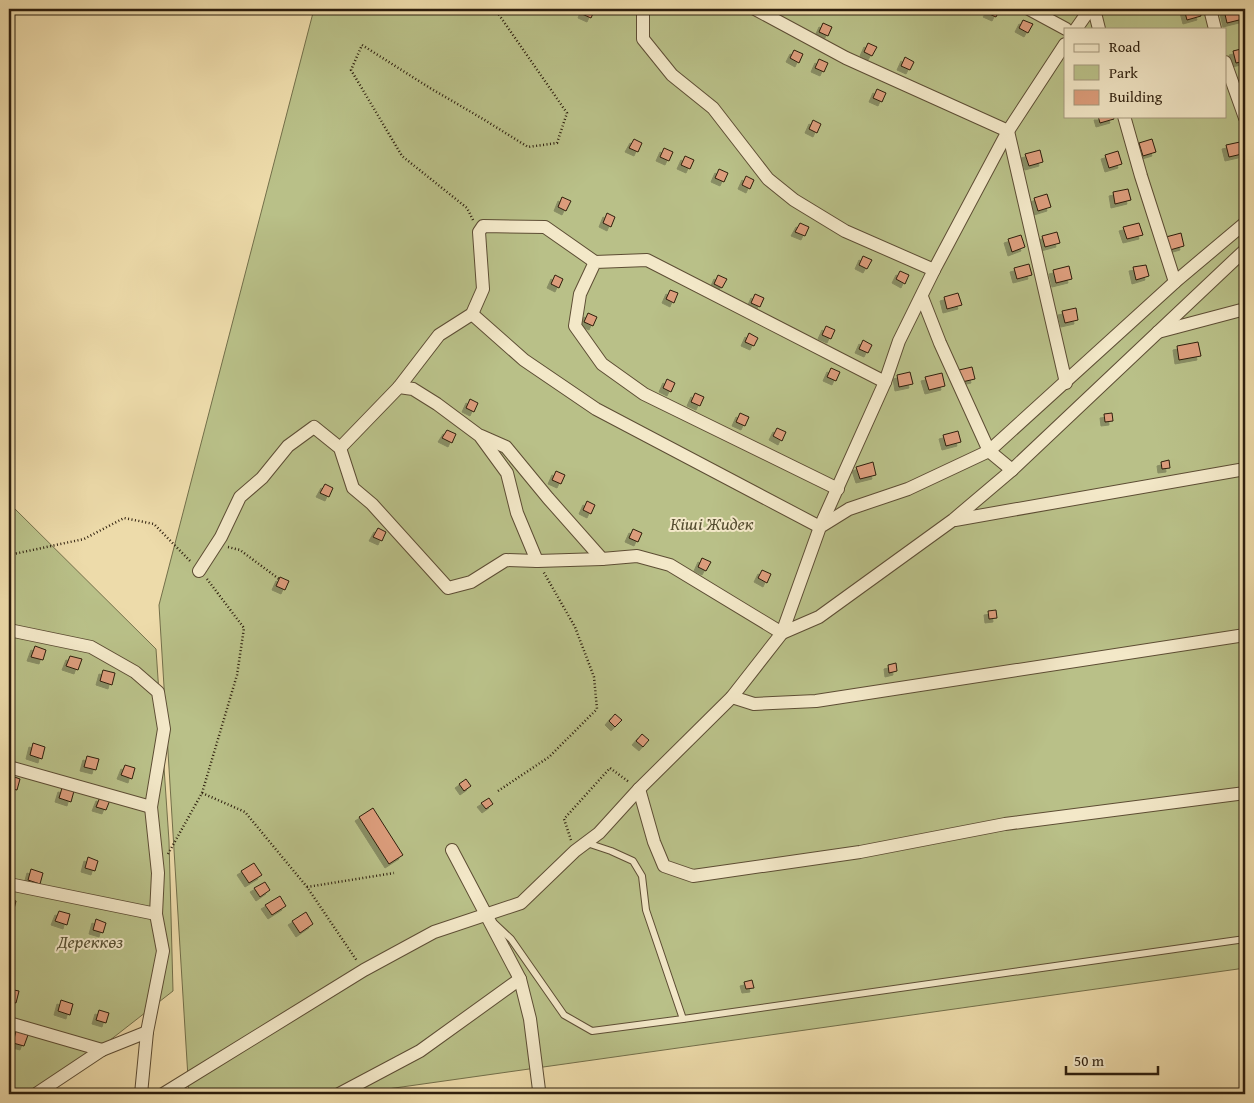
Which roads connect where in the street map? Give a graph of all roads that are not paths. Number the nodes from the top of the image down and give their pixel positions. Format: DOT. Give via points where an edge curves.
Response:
graph roads {
  1 [pos="643,9"];
  2 [pos="755,9"];
  3 [pos="1029,9"];
  4 [pos="1092,9"];
  5 [pos="1210,9"];
  6 [pos="1064,28"];
  7 [pos="1077,28"];
  8 [pos="1099,28"];
  9 [pos="1216,28"];
  10 [pos="1064,46"];
  11 [pos="1226,65"];
  12 [pos="1125,118"];
  13 [pos="1245,118"];
  14 [pos="1008,131"];
  15 [pos="1245,223"];
  16 [pos="1245,250"];
  17 [pos="595,262"];
  18 [pos="934,270"];
  19 [pos="1175,282"];
  20 [pos="922,297"];
  21 [pos="1245,309"];
  22 [pos="472,314"];
  23 [pos="1157,333"];
  24 [pos="884,382"];
  25 [pos="1066,383"];
  26 [pos="400,387"];
  27 [pos="480,436"];
  28 [pos="340,448"];
  29 [pos="989,451"];
  30 [pos="1245,469"];
  31 [pos="1012,470"];
  32 [pos="838,489"];
  33 [pos="953,520"];
  34 [pos="820,527"];
  35 [pos="602,559"];
  36 [pos="537,561"];
  37 [pos="199,571"];
  38 [pos="9,630"];
  39 [pos="782,633"];
  40 [pos="1245,635"];
  41 [pos="732,697"];
  42 [pos="9,767"];
  43 [pos="639,789"];
  44 [pos="1245,793"];
  45 [pos="151,807"];
  46 [pos="586,843"];
  47 [pos="452,850"];
  48 [pos="9,884"];
  49 [pos="156,914"];
  50 [pos="485,914"];
  51 [pos="1245,939"];
  52 [pos="520,979"];
  53 [pos="683,1019"];
  54 [pos="9,1023"];
  55 [pos="147,1032"];
  56 [pos="102,1050"];
  57 [pos="36,1094"];
  58 [pos="142,1094"];
  59 [pos="163,1094"];
  60 [pos="338,1094"];
  61 [pos="537,1094"];
  1 -- 18 [label="street" via="643,39 672,75 714,108 768,179 794,200 845,231"];
  2 -- 14 [label="street" via="846,58"];
  3 -- 6 [label="street"];
  4 -- 7 [label="street"];
  4 -- 8 [label="street"];
  5 -- 9 [label="street"];
  10 -- 14 [label="street"];
  11 -- 13 [label="street"];
  12 -- 19 [label="street"];
  14 -- 18 [label="street"];
  14 -- 25 [label="street"];
  15 -- 19 [label="street"];
  16 -- 23 [label="street"];
  17 -- 22 [label="street" via="546,227 484,226 479,232 483,289"];
  17 -- 24 [label="street" via="647,260"];
  17 -- 32 [label="street" via="580,294 575,326 602,364 644,394"];
  18 -- 20 [label="street"];
  19 -- 25 [label="street"];
  20 -- 24 [label="street" via="899,341"];
  20 -- 29 [label="street"];
  21 -- 23 [label="street"];
  22 -- 26 [label="street" via="439,335"];
  22 -- 34 [label="street" via="524,360 596,409"];
  23 -- 31 [label="street"];
  24 -- 32 [label="street"];
  25 -- 29 [label="street"];
  26 -- 27 [label="street" via="413,389"];
  26 -- 28 [label="street"];
  27 -- 35 [label="street" via="506,447"];
  27 -- 36 [label="street" via="507,473 517,513"];
  28 -- 36 [label="street" via="353,488 372,504 448,588 471,582 506,560"];
  28 -- 37 [label="street" via="314,427 288,446 262,478 240,497"];
  29 -- 31 [label="street"];
  29 -- 34 [label="street" via="908,489 849,509"];
  30 -- 33 [label="street"];
  31 -- 33 [label="street"];
  32 -- 34 [label="street"];
  33 -- 39 [label="street" via="819,617"];
  34 -- 39 [label="street"];
  35 -- 36 [label="street"];
  35 -- 39 [label="street" via="637,556 670,565"];
  38 -- 45 [label="street" via="91,647 135,672 158,692 164,729"];
  39 -- 41 [label="street"];
  40 -- 41 [label="street" via="816,701 754,704"];
  41 -- 43 [label="street"];
  42 -- 45 [label="street"];
  43 -- 44 [label="street" via="664,866 693,876 860,852 1005,824"];
  43 -- 46 [label="street"];
  45 -- 49 [label="street" via="158,872"];
  46 -- 50 [label="street" via="522,903"];
  46 -- 53 [label="lane" via="633,861 642,876 646,910"];
  47 -- 50 [label="street"];
  48 -- 49 [label="street"];
  49 -- 55 [label="street" via="163,951"];
  50 -- 52 [label="street"];
  50 -- 53 [label="lane" via="511,939 564,1015 592,1030"];
  50 -- 59 [label="street" via="434,932 364,970"];
  51 -- 53 [label="lane"];
  52 -- 60 [label="street" via="420,1051"];
  52 -- 61 [label="street" via="530,1019"];
  54 -- 56 [label="street"];
  55 -- 56 [label="street"];
  55 -- 58 [label="street"];
  56 -- 57 [label="street"];
}
